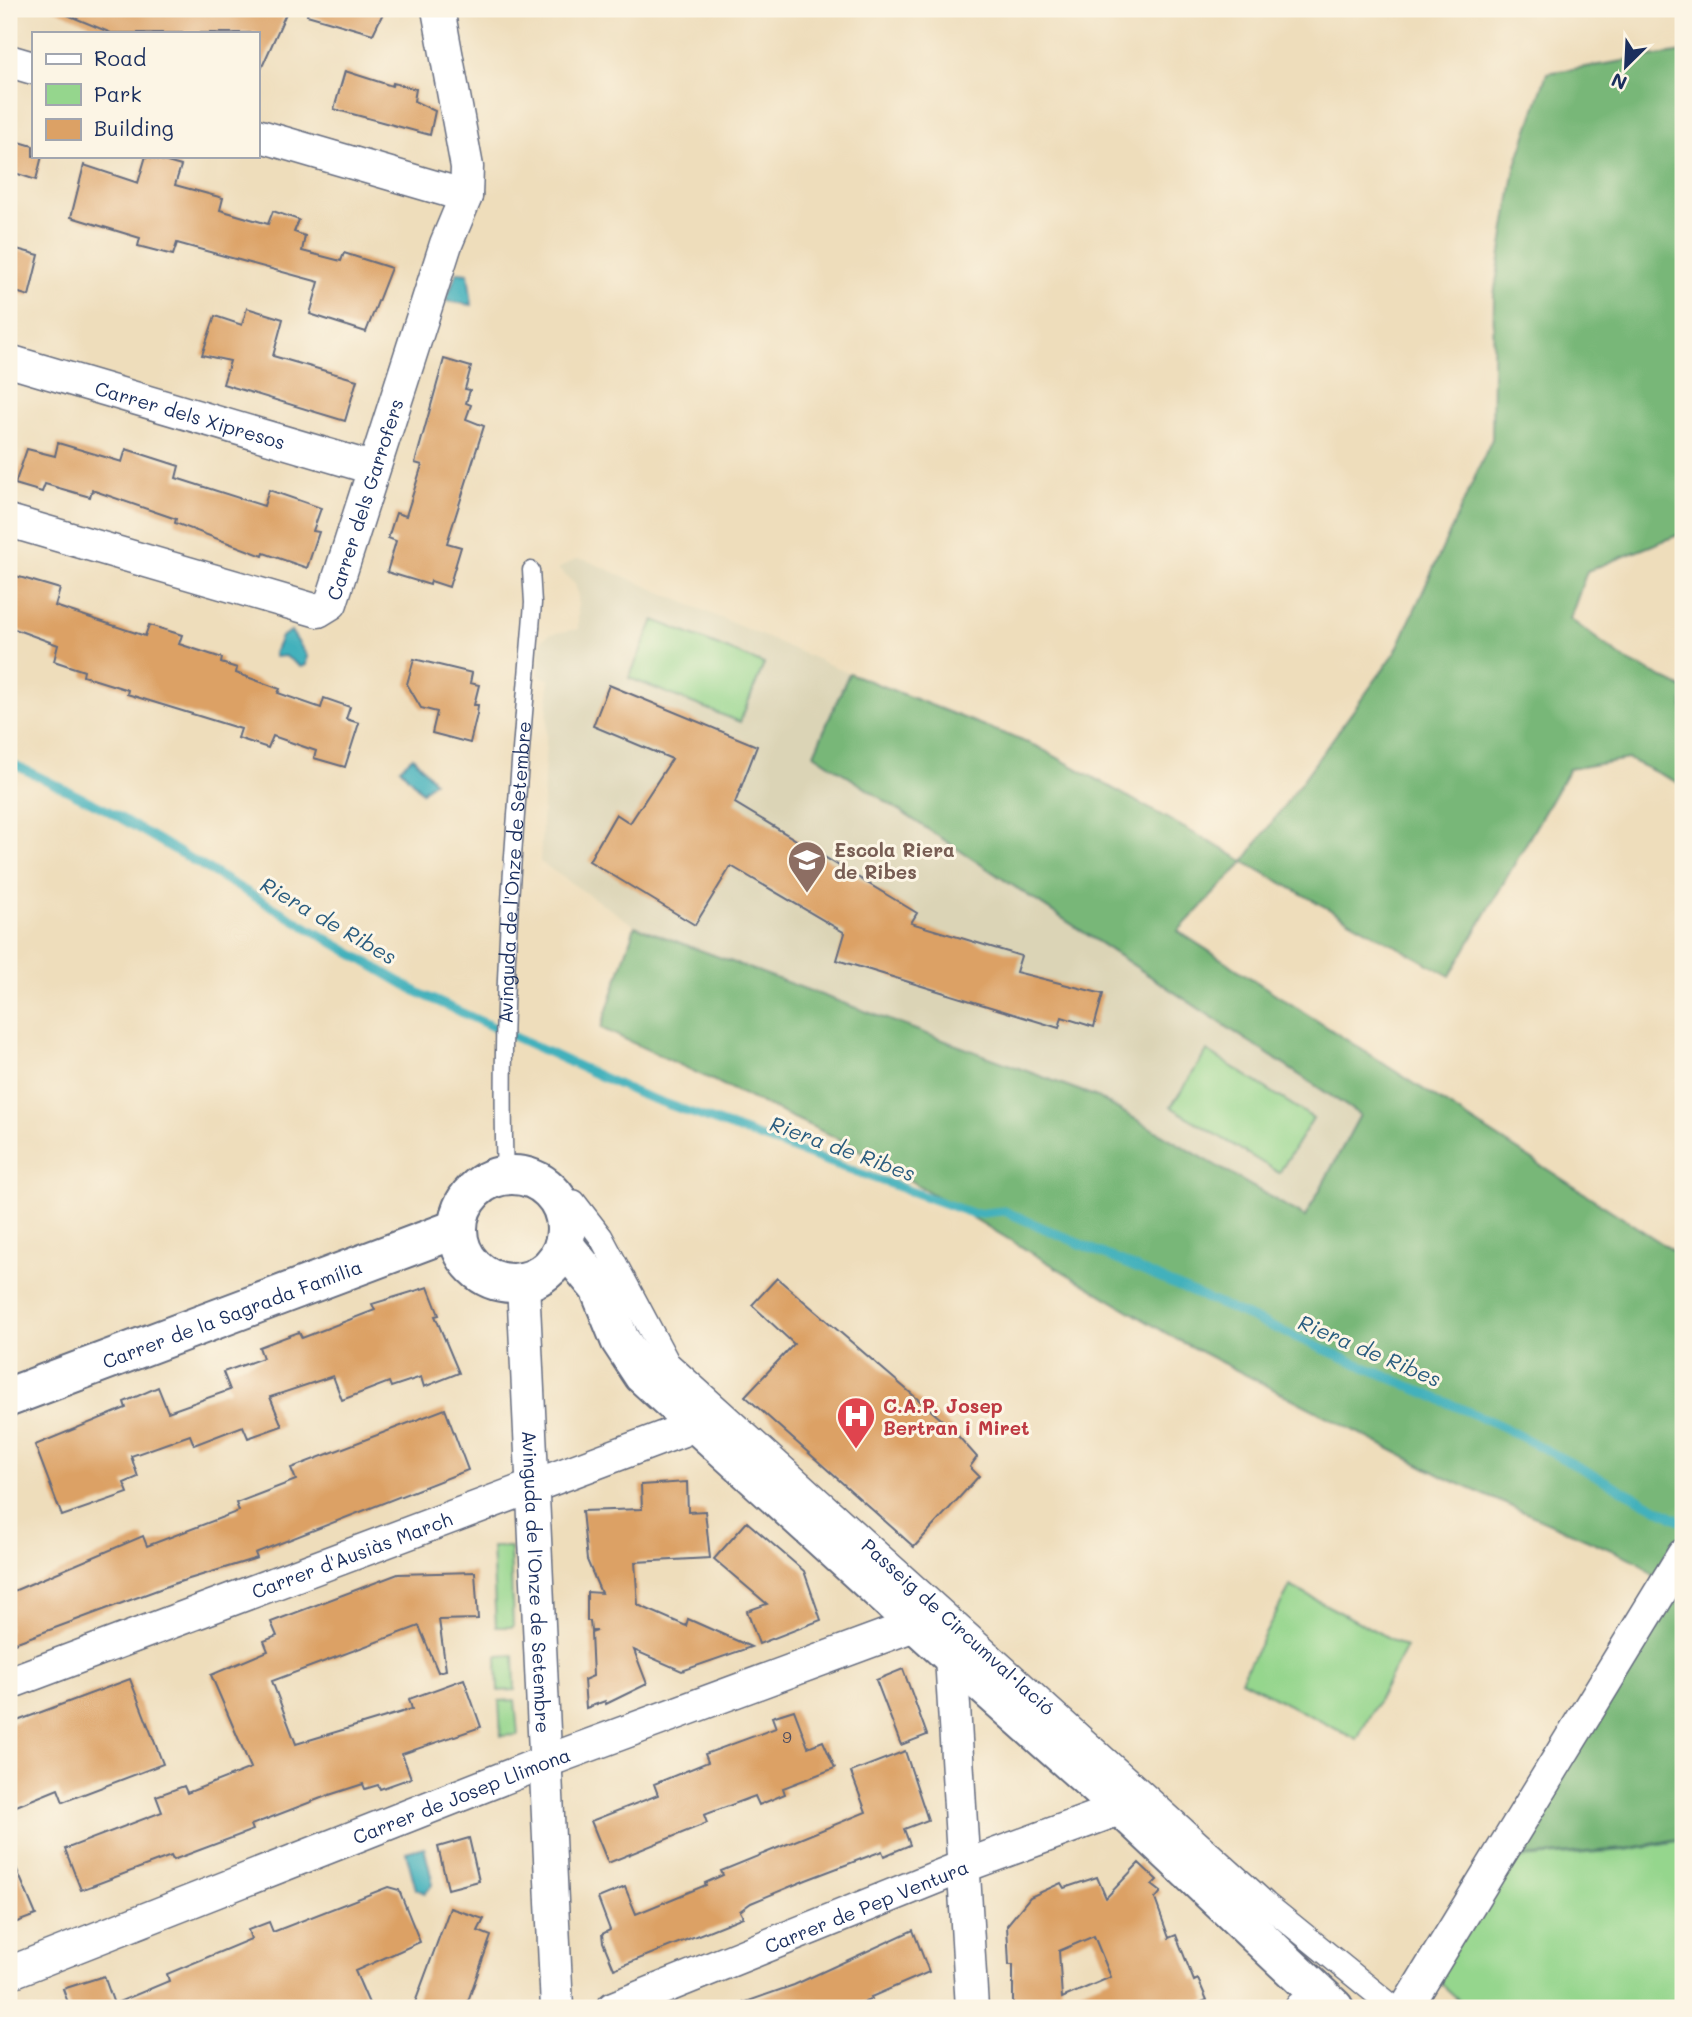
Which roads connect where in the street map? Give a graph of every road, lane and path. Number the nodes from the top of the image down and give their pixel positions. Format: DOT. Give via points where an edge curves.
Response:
graph roads {
  1 [pos="438,9"];
  2 [pos="9,61"];
  3 [pos="32,68"];
  4 [pos="259,136"];
  5 [pos="466,196"];
  6 [pos="9,361"];
  7 [pos="372,468"];
  8 [pos="9,521"];
  9 [pos="531,570"];
  10 [pos="505,1175"];
  11 [pos="574,1202"];
  12 [pos="456,1229"];
  13 [pos="564,1245"];
  14 [pos="523,1283"];
  15 [pos="9,1397"];
  16 [pos="691,1421"];
  17 [pos="533,1486"];
  18 [pos="1683,1555"];
  19 [pos="917,1624"];
  20 [pos="951,1656"];
  21 [pos="9,1683"];
  22 [pos="547,1761"];
  23 [pos="1122,1808"];
  24 [pos="962,1867"];
  25 [pos="9,1973"];
  26 [pos="1320,2005"];
  27 [pos="557,2008"];
  28 [pos="613,2008"];
  29 [pos="972,2008"];
  30 [pos="1394,2008"];
  31 [pos="1406,2008"];
  1 -- 5 [label="street" via="467,167"];
  2 -- 3 [label="street"];
  4 -- 5 [label="street"];
  5 -- 7 [label="street, Carrer dels Garrofers"];
  6 -- 7 [label="street, Carrer dels Xipresos"];
  7 -- 8 [label="street, Carrer dels Garrofers" via="331,603 318,611"];
  9 -- 10 [label="lane, Avinguda de l'Onze de Setembre" via="533,603 511,875 502,1110"];
  10 -- 12 [label="street" via="490,1179 470,1194"];
  10 -- 13 [label="street" via="523,1176 548,1188 566,1222"];
  11 -- 30 [label="street, Passeig de Circumval·lació" via="601,1237 668,1363 1266,1904"];
  12 -- 14 [label="street" via="460,1246 483,1276"];
  12 -- 15 [label="street, Carrer de la Sagrada Família"];
  13 -- 14 [label="street" via="552,1267"];
  13 -- 16 [label="street, Passeig de Circumval·lació" via="599,1288 620,1340 643,1375"];
  14 -- 17 [label="street, Avinguda de l'Onze de Setembre"];
  16 -- 17 [label="street, Carrer d'Ausiàs March" via="683,1430"];
  16 -- 19 [label="street, Passeig de Circumval·lació"];
  17 -- 21 [label="street, Carrer d'Ausiàs March"];
  17 -- 22 [label="street, Avinguda de l'Onze de Setembre"];
  18 -- 31 [label="street"];
  19 -- 20 [label="street, Passeig de Circumval·lació"];
  19 -- 22 [label="street, Carrer de Josep Llimona"];
  20 -- 23 [label="street, Passeig de Circumval·lació"];
  20 -- 24 [label="street"];
  22 -- 25 [label="street, Carrer de Josep Llimona"];
  22 -- 27 [label="street, Avinguda de l'Onze de Setembre"];
  23 -- 24 [label="street, Carrer de Pep Ventura"];
  23 -- 26 [label="street, Passeig de Circumval·lació"];
  24 -- 28 [label="street, Carrer de Pep Ventura"];
  24 -- 29 [label="street"];
}
